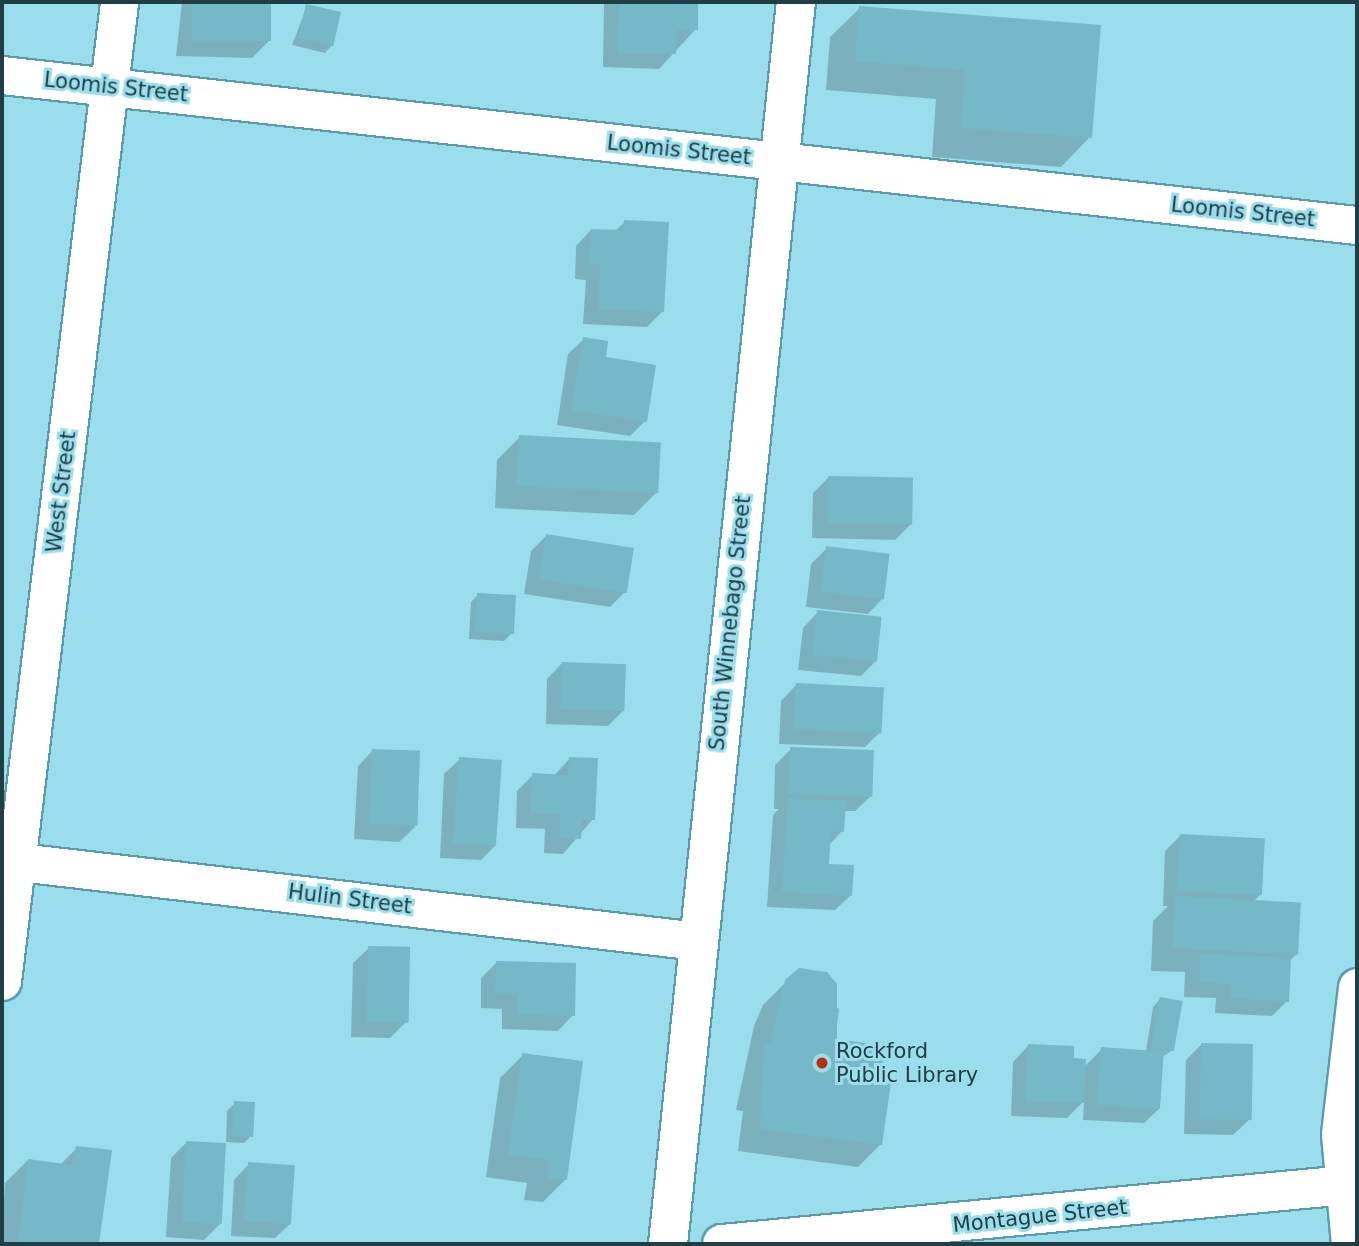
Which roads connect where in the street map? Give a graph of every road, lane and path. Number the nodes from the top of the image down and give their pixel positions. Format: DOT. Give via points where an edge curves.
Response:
graph roads {
  1 [pos="119,2"];
  2 [pos="796,2"];
  3 [pos="2,75"];
  4 [pos="111,85"];
  5 [pos="776,160"];
  6 [pos="1357,225"];
  7 [pos="9,861"];
  8 [pos="698,941"];
  9 [pos="2,981"];
  10 [pos="1357,987"];
  11 [pos="1351,1184"];
  12 [pos="668,1244"];
  13 [pos="722,1244"];
  14 [pos="1350,1244"];
  1 -- 4 [label="street, West Street"];
  2 -- 5 [label="street, South Winnebago Street"];
  3 -- 4 [label="street, Loomis Street"];
  4 -- 5 [label="street, Loomis Street"];
  4 -- 7 [label="street, West Street"];
  5 -- 6 [label="street, Loomis Street"];
  5 -- 8 [label="street, South Winnebago Street"];
  7 -- 8 [label="street, Hulin Street"];
  7 -- 9 [label="street, West Street"];
  8 -- 12 [label="street, South Winnebago Street"];
  10 -- 11 [label="street" via="1339,1134"];
  11 -- 13 [label="street, Montague Street"];
  11 -- 14 [label="street"];
}
